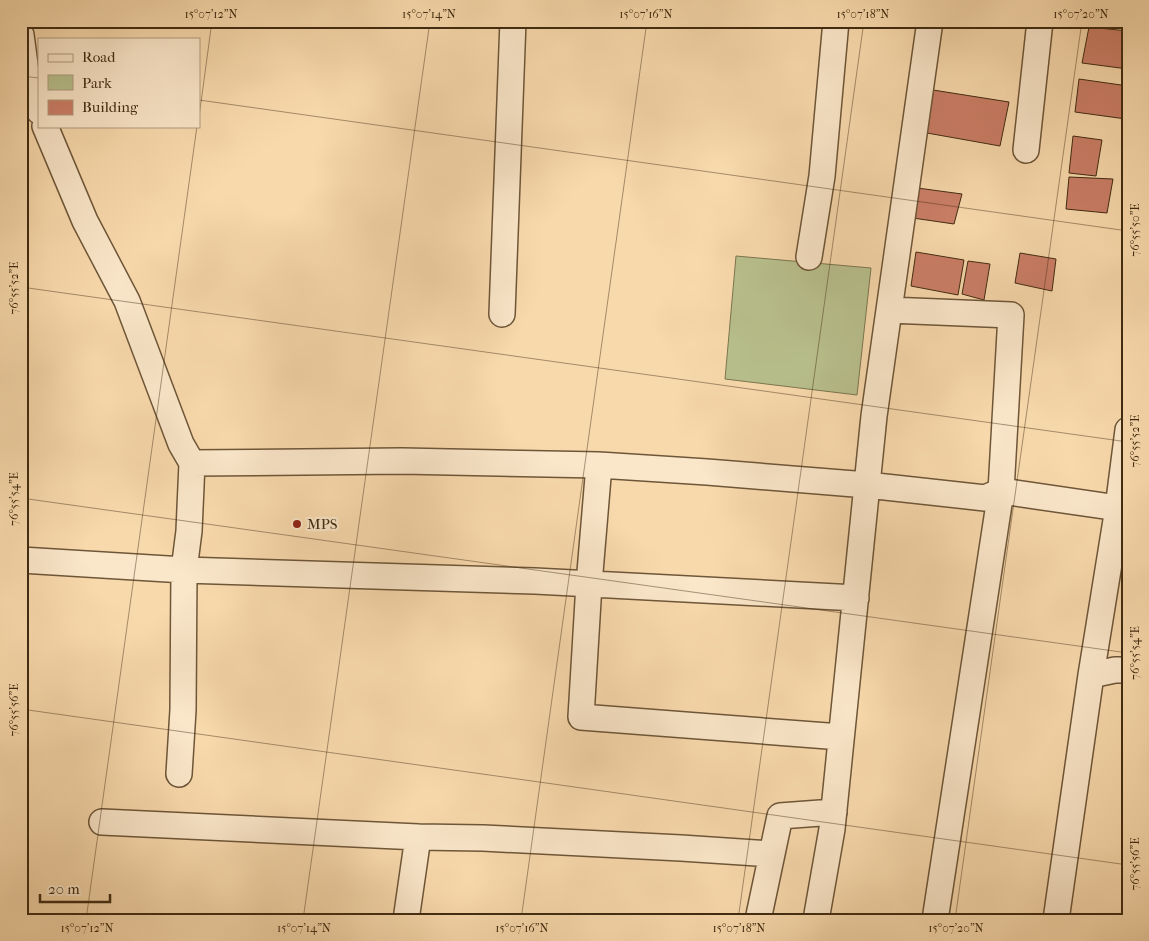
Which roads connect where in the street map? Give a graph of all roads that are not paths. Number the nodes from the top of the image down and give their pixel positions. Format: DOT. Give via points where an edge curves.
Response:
graph roads {
  1 [pos="513,21"];
  2 [pos="836,21"];
  3 [pos="930,21"];
  4 [pos="1040,21"];
  5 [pos="21,35"];
  6 [pos="38,109"];
  7 [pos="46,128"];
  8 [pos="1026,150"];
  9 [pos="809,257"];
  10 [pos="889,310"];
  11 [pos="502,314"];
  12 [pos="1128,430"];
  13 [pos="192,464"];
  14 [pos="599,465"];
  15 [pos="867,485"];
  16 [pos="1001,491"];
  17 [pos="1118,508"];
  18 [pos="21,560"];
  19 [pos="184,570"];
  20 [pos="589,584"];
  21 [pos="856,598"];
  22 [pos="1128,670"];
  23 [pos="1091,675"];
  24 [pos="841,737"];
  25 [pos="179,774"];
  26 [pos="834,812"];
  27 [pos="102,822"];
  28 [pos="418,837"];
  29 [pos="772,854"];
  30 [pos="406,920"];
  31 [pos="758,920"];
  32 [pos="816,920"];
  33 [pos="935,920"];
  34 [pos="1056,920"];
  1 -- 11 [label="street"];
  2 -- 9 [label="street" via="822,176"];
  3 -- 10 [label="street"];
  4 -- 8 [label="street"];
  5 -- 6 [label="street" via="28,87"];
  7 -- 13 [label="street" via="85,221 127,301 180,444"];
  10 -- 15 [label="street"];
  10 -- 16 [label="street" via="1011,315"];
  12 -- 17 [label="street"];
  13 -- 14 [label="street" via="402,461"];
  13 -- 19 [label="street"];
  14 -- 15 [label="street"];
  14 -- 20 [label="street"];
  15 -- 16 [label="street" via="985,498"];
  15 -- 21 [label="street"];
  16 -- 17 [label="street"];
  16 -- 33 [label="street"];
  17 -- 23 [label="street"];
  18 -- 19 [label="street"];
  19 -- 20 [label="street"];
  19 -- 25 [label="street" via="184,710"];
  20 -- 21 [label="street"];
  20 -- 24 [label="street" via="581,717"];
  21 -- 24 [label="street"];
  22 -- 23 [label="street"];
  23 -- 34 [label="street"];
  24 -- 26 [label="street"];
  26 -- 29 [label="street" via="780,816"];
  26 -- 32 [label="street"];
  27 -- 28 [label="street"];
  28 -- 29 [label="street"];
  28 -- 30 [label="street"];
  29 -- 31 [label="street"];
}
